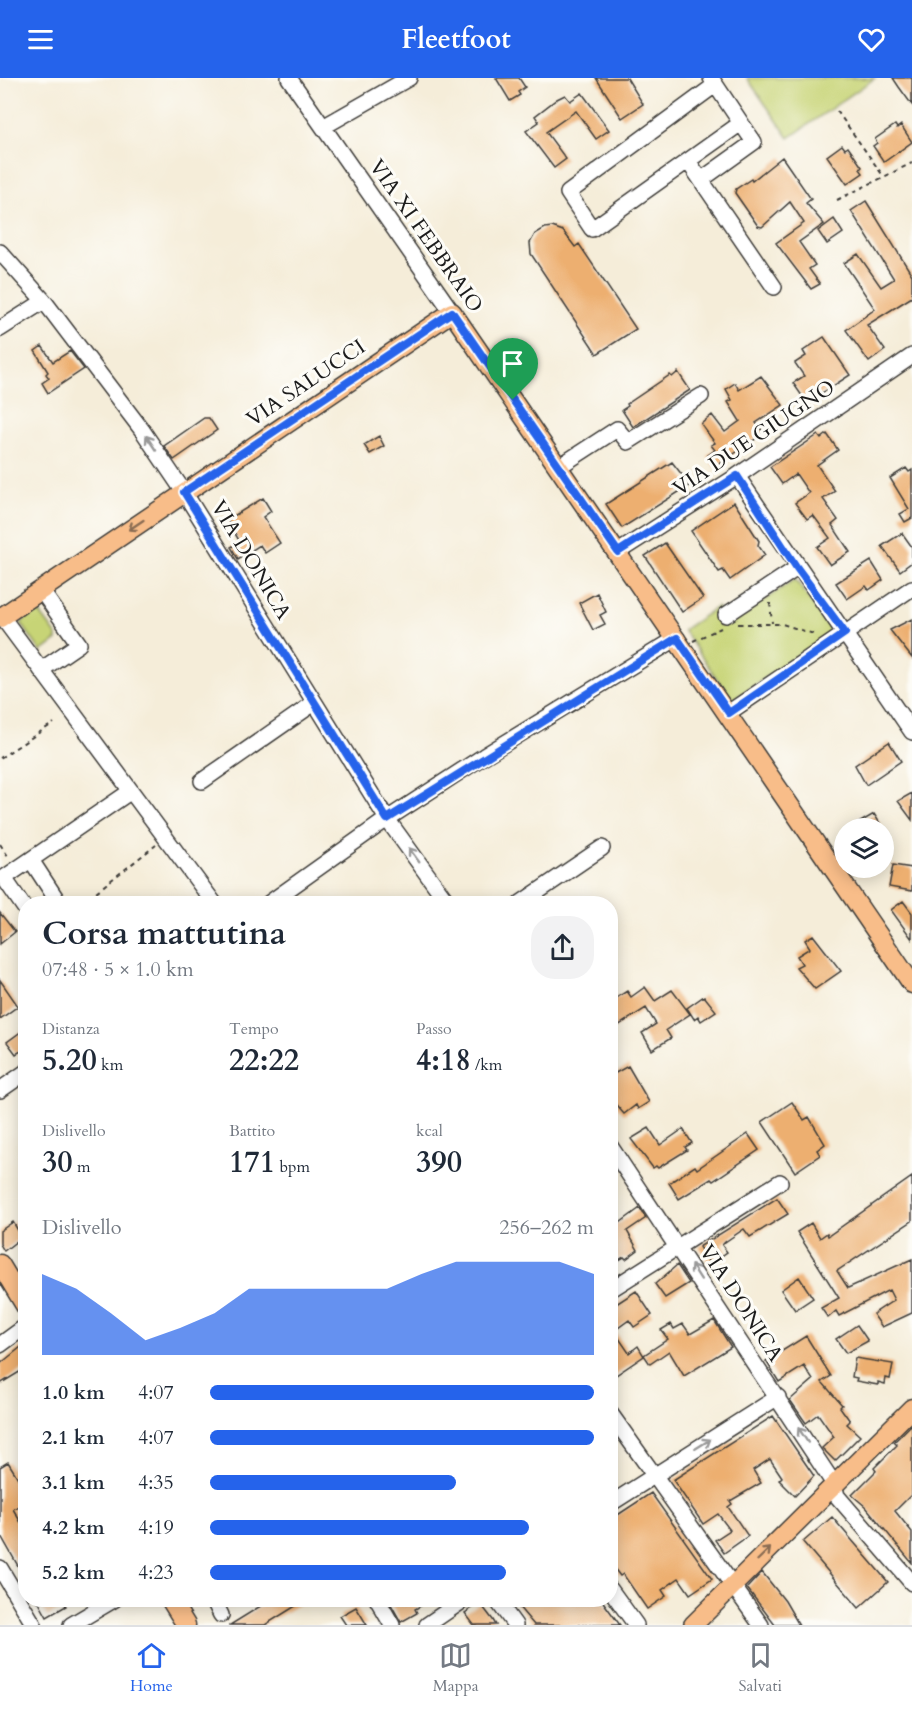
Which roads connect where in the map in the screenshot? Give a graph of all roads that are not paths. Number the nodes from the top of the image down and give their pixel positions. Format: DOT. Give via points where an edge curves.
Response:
graph roads {
  1 [pos="289,78"];
  2 [pos="409,78"];
  3 [pos="713,82"];
  4 [pos="741,123"];
  5 [pos="322,127"];
  6 [pos="688,161"];
  7 [pos="701,180"];
  8 [pos="0,252"];
  9 [pos="774,287"];
  10 [pos="44,301"];
  11 [pos="452,312"];
  12 [pos="0,329"];
  13 [pos="912,356"];
  14 [pos="701,396"];
  15 [pos="560,466"];
  16 [pos="737,476"];
  17 [pos="184,492"];
  18 [pos="618,552"];
  19 [pos="797,568"];
  20 [pos="912,588"];
  21 [pos="41,590"];
  22 [pos="1,617"];
  23 [pos="728,622"];
  24 [pos="845,633"];
  25 [pos="680,642"];
  26 [pos="41,670"];
  27 [pos="314,703"];
  28 [pos="729,713"];
  29 [pos="912,732"];
  30 [pos="202,781"];
  31 [pos="131,791"];
  32 [pos="387,819"];
  33 [pos="602,848"];
  34 [pos="31,860"];
  35 [pos="54,896"];
  36 [pos="209,896"];
  37 [pos="279,896"];
  38 [pos="444,896"];
  39 [pos="531,896"];
  40 [pos="18,898"];
  41 [pos="912,984"];
  42 [pos="18,1078"];
  43 [pos="0,1090"];
  44 [pos="618,1158"];
  45 [pos="780,1182"];
  46 [pos="679,1246"];
  47 [pos="0,1264"];
  48 [pos="618,1285"];
  49 [pos="18,1294"];
  50 [pos="18,1332"];
  51 [pos="0,1344"];
  52 [pos="778,1397"];
  53 [pos="912,1408"];
  54 [pos="618,1424"];
  55 [pos="654,1476"];
  56 [pos="834,1484"];
  57 [pos="618,1499"];
  58 [pos="0,1568"];
  59 [pos="912,1583"];
  60 [pos="732,1585"];
  61 [pos="18,1598"];
  62 [pos="618,1600"];
  63 [pos="23,1607"];
  64 [pos="101,1607"];
  65 [pos="175,1607"];
  66 [pos="217,1607"];
  67 [pos="382,1607"];
  68 [pos="453,1607"];
  69 [pos="502,1607"];
  70 [pos="221,1615"];
  71 [pos="34,1625"];
  72 [pos="71,1625"];
  73 [pos="186,1625"];
  74 [pos="392,1625"];
  75 [pos="427,1625"];
  76 [pos="514,1625"];
  77 [pos="636,1625"];
  78 [pos="693,1625"];
  79 [pos="761,1625"];
  1 -- 5 [label="street, VIA XI FEBBRAIO"];
  2 -- 5 [label="street"];
  3 -- 4 [label="street"];
  3 -- 6 [label="street" via="568,192 592,229"];
  4 -- 6 [label="street"];
  4 -- 7 [label="street" via="754,142"];
  5 -- 11 [label="street, VIA XI FEBBRAIO"];
  6 -- 7 [label="street"];
  7 -- 9 [label="street"];
  8 -- 10 [label="street, VIA DONICA"];
  10 -- 12 [label="street"];
  17 -- 10 [label="street, VIA DONICA, one-way"];
  11 -- 15 [label="main road, VIA XI FEBBRAIO"];
  11 -- 17 [label="main road, VIA SALUCCI"];
  13 -- 16 [label="street, VIA DUE GIUGNO"];
  14 -- 15 [label="street" via="628,442 617,429"];
  15 -- 18 [label="main road, VIA XI FEBBRAIO"];
  16 -- 18 [label="street, VIA DUE GIUGNO"];
  16 -- 19 [label="street"];
  17 -- 21 [label="main road, VIA SALUCCI, one-way"];
  17 -- 27 [label="street, VIA DONICA"];
  18 -- 25 [label="main road, VIA XI FEBBRAIO"];
  19 -- 23 [label="street" via="765,589"];
  19 -- 24 [label="street"];
  20 -- 24 [label="street"];
  21 -- 22 [label="main road, VIA SALUCCI"];
  21 -- 26 [label="street" via="79,644"];
  22 -- 26 [label="street"];
  24 -- 28 [label="street"];
  24 -- 29 [label="street"];
  25 -- 28 [label="main road, VIA XI FEBBRAIO"];
  25 -- 32 [label="street"];
  26 -- 31 [label="street"];
  27 -- 30 [label="street"];
  27 -- 32 [label="street, VIA DONICA"];
  28 -- 41 [label="main road, VIA XI FEBBRAIO"];
  31 -- 34 [label="street"];
  31 -- 36 [label="street"];
  32 -- 37 [label="street"];
  38 -- 32 [label="street, VIA DONICA, one-way"];
  33 -- 39 [label="street"];
  34 -- 35 [label="street"];
  34 -- 40 [label="street" via="4,878"];
  42 -- 43 [label="street"];
  44 -- 46 [label="street, VIA DONICA"];
  45 -- 46 [label="street"];
  46 -- 48 [label="street"];
  52 -- 46 [label="street, VIA DONICA, one-way"];
  47 -- 49 [label="main road"];
  50 -- 51 [label="street"];
  55 -- 52 [label="street, one-way"];
  56 -- 52 [label="street, VIA DONICA, one-way"];
  53 -- 56 [label="main road"];
  54 -- 55 [label="street"];
  55 -- 57 [label="street"];
  55 -- 60 [label="street"];
  56 -- 59 [label="street, VIA DONICA" via="837,1496"];
  60 -- 56 [label="main road, one-way"];
  58 -- 61 [label="street"];
  60 -- 78 [label="main road"];
  60 -- 79 [label="street"];
  62 -- 77 [label="street"];
  63 -- 71 [label="street"];
  64 -- 72 [label="street"];
  65 -- 73 [label="main road"];
  66 -- 70 [label="street"];
  67 -- 74 [label="street"];
  68 -- 75 [label="street"];
  69 -- 76 [label="street"];
}
